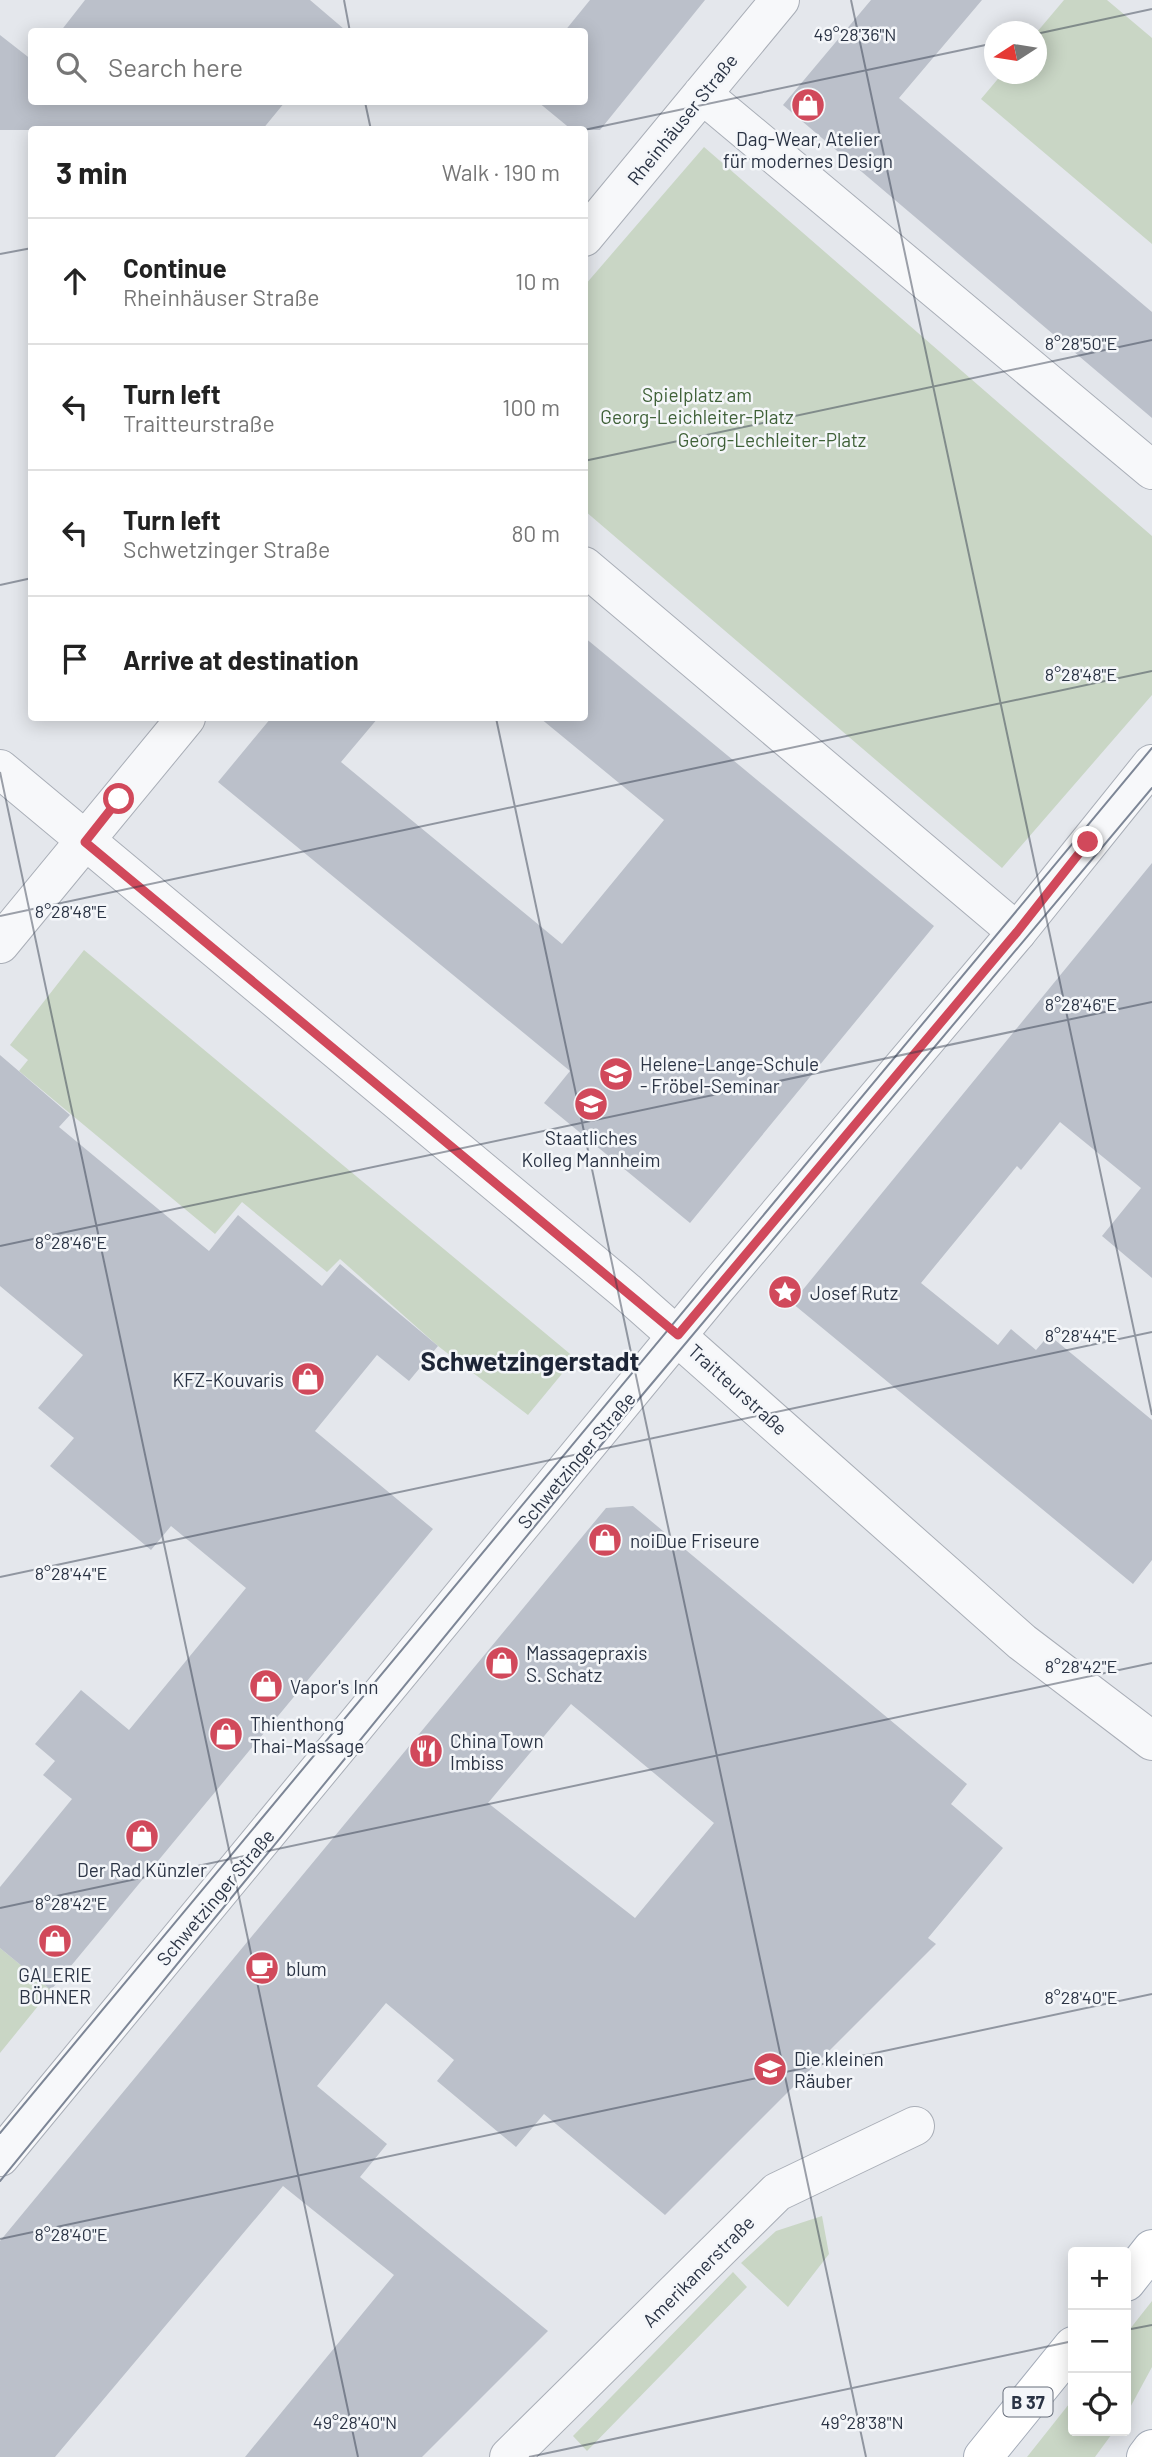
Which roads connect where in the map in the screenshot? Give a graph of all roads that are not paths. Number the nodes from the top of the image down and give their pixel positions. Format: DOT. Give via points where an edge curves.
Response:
graph roads {
  1 [pos="780,0"];
  2 [pos="702,94"];
  3 [pos="588,232"];
  4 [pos="1152,470"];
  5 [pos="588,569"];
  6 [pos="184,721"];
  7 [pos="1152,764"];
  8 [pos="0,769"];
  9 [pos="85,842"];
  10 [pos="1017,932"];
  11 [pos="0,944"];
  12 [pos="678,1335"];
  13 [pos="1152,1741"];
  14 [pos="915,2126"];
  15 [pos="0,2157"];
  16 [pos="1152,2249"];
  17 [pos="1131,2275"];
  18 [pos="1068,2352"];
  19 [pos="1152,2449"];
  20 [pos="509,2457"];
  21 [pos="984,2457"];
  22 [pos="1146,2457"];
  1 -- 2 [label="street, Rheinhäuser Straße"];
  2 -- 3 [label="street, Rheinhäuser Straße"];
  2 -- 4 [label="street"];
  5 -- 10 [label="street"];
  6 -- 9 [label="street"];
  7 -- 10 [label="street, Schwetzinger Straße"];
  8 -- 9 [label="street, Traitteurstraße"];
  9 -- 11 [label="street"];
  9 -- 12 [label="street, Traitteurstraße"];
  10 -- 12 [label="street, Schwetzinger Straße"];
  12 -- 13 [label="street, Traitteurstraße" via="1022,1642"];
  12 -- 15 [label="street, Schwetzinger Straße"];
  14 -- 20 [label="street, Amerikanerstraße" via="777,2192"];
  16 -- 17 [label="main road"];
  18 -- 21 [label="main road, B 37"];
  19 -- 22 [label="main road"];
}
